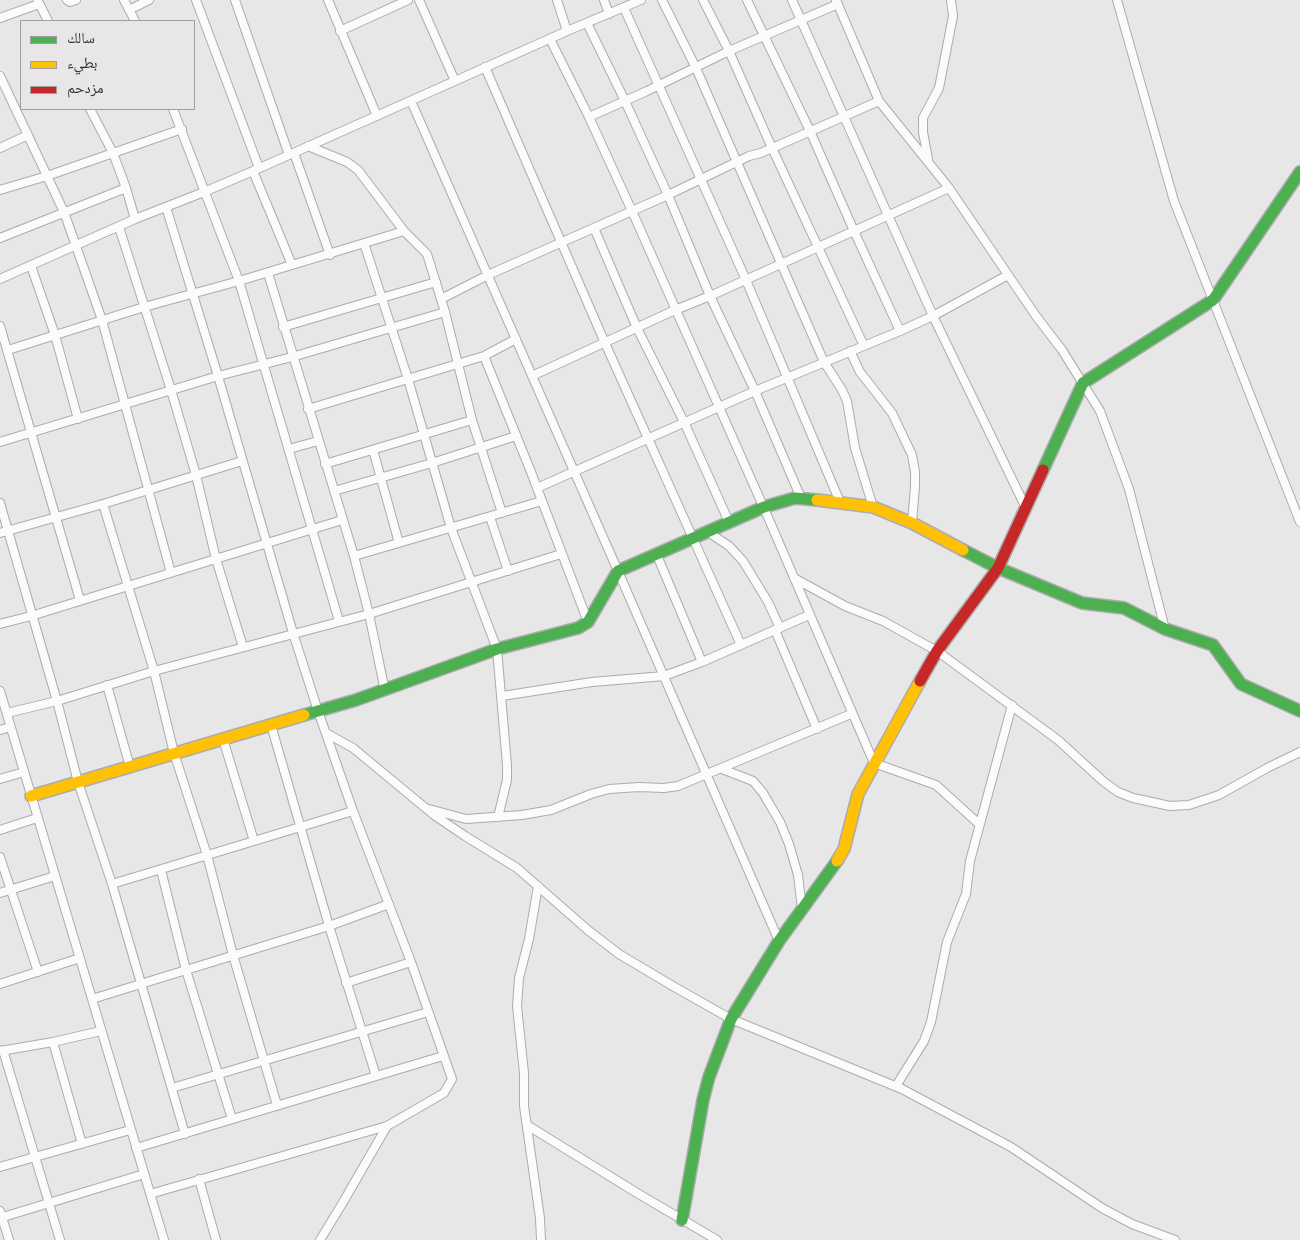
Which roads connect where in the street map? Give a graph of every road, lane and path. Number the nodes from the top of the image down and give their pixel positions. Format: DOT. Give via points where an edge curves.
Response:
graph roads {
  1 [pos="67,0"];
  2 [pos="76,0"];
  3 [pos="124,0"];
  4 [pos="149,0"];
  5 [pos="196,0"];
  6 [pos="235,0"];
  7 [pos="328,0"];
  8 [pos="408,0"];
  9 [pos="419,0"];
  10 [pos="557,0"];
  11 [pos="604,0"];
  12 [pos="641,0"];
  13 [pos="662,0"];
  14 [pos="703,0"];
  15 [pos="747,0"];
  16 [pos="792,0"];
  17 [pos="951,0"];
  18 [pos="1117,0"];
  19 [pos="38,2"];
  20 [pos="837,2"];
  21 [pos="624,8"];
  22 [pos="130,10"];
  23 [pos="609,14"];
  24 [pos="0,18"];
  25 [pos="801,19"];
  26 [pos="47,20"];
  27 [pos="135,20"];
  28 [pos="587,23"];
  29 [pos="340,31"];
  30 [pos="567,31"];
  31 [pos="765,35"];
  32 [pos="550,39"];
  33 [pos="729,51"];
  34 [pos="485,67"];
  35 [pos="696,68"];
  36 [pos="0,76"];
  37 [pos="455,81"];
  38 [pos="659,84"];
  39 [pos="411,101"];
  40 [pos="625,101"];
  41 [pos="879,101"];
  42 [pos="90,110"];
  43 [pos="173,110"];
  44 [pos="377,116"];
  45 [pos="845,116"];
  46 [pos="589,117"];
  47 [pos="182,129"];
  48 [pos="810,131"];
  49 [pos="28,135"];
  50 [pos="308,146"];
  51 [pos="0,148"];
  52 [pos="772,148"];
  53 [pos="112,153"];
  54 [pos="292,154"];
  55 [pos="928,162"];
  56 [pos="736,163"];
  57 [pos="256,170"];
  58 [pos="1300,172"];
  59 [pos="47,176"];
  60 [pos="700,180"];
  61 [pos="126,188"];
  62 [pos="949,188"];
  63 [pos="0,190"];
  64 [pos="204,192"];
  65 [pos="668,195"];
  66 [pos="166,208"];
  67 [pos="632,211"];
  68 [pos="64,212"];
  69 [pos="889,215"];
  70 [pos="135,219"];
  71 [pos="119,227"];
  72 [pos="594,228"];
  73 [pos="404,231"];
  74 [pos="854,232"];
  75 [pos="0,238"];
  76 [pos="562,242"];
  77 [pos="364,243"];
  78 [pos="76,246"];
  79 [pos="819,248"];
  80 [pos="330,255"];
  81 [pos="782,264"];
  82 [pos="292,265"];
  83 [pos="31,266"];
  84 [pos="268,273"];
  85 [pos="488,275"];
  86 [pos="1008,275"];
  87 [pos="0,279"];
  88 [pos="746,280"];
  89 [pos="239,282"];
  90 [pos="436,282"];
  91 [pos="192,294"];
  92 [pos="710,296"];
  93 [pos="382,298"];
  94 [pos="441,298"];
  95 [pos="1213,300"];
  96 [pos="144,307"];
  97 [pos="675,310"];
  98 [pos="445,312"];
  99 [pos="933,316"];
  100 [pos="102,320"];
  101 [pos="0,326"];
  102 [pos="284,327"];
  103 [pos="392,327"];
  104 [pos="637,328"];
  105 [pos="900,331"];
  106 [pos="55,335"];
  107 [pos="516,339"];
  108 [pos="605,343"];
  109 [pos="864,346"];
  110 [pos="8,350"];
  111 [pos="850,351"];
  112 [pos="484,356"];
  113 [pos="292,357"];
  114 [pos="824,362"];
  115 [pos="264,364"];
  116 [pos="457,364"];
  117 [pos="218,376"];
  118 [pos="532,376"];
  119 [pos="788,377"];
  120 [pos="408,379"];
  121 [pos="1083,383"];
  122 [pos="171,390"];
  123 [pos="755,391"];
  124 [pos="125,405"];
  125 [pos="719,407"];
  126 [pos="308,409"];
  127 [pos="78,419"];
  128 [pos="472,420"];
  129 [pos="684,422"];
  130 [pos="32,433"];
  131 [pos="424,435"];
  132 [pos="516,436"];
  133 [pos="649,438"];
  134 [pos="318,441"];
  135 [pos="0,442"];
  136 [pos="480,448"];
  137 [pos="289,449"];
  138 [pos="373,450"];
  139 [pos="242,461"];
  140 [pos="432,463"];
  141 [pos="325,464"];
  142 [pos="573,471"];
  143 [pos="196,475"];
  144 [pos="381,478"];
  145 [pos="537,488"];
  146 [pos="149,490"];
  147 [pos="334,491"];
  148 [pos="801,498"];
  149 [pos="542,501"];
  150 [pos="840,502"];
  151 [pos="0,503"];
  152 [pos="103,504"];
  153 [pos="764,507"];
  154 [pos="873,507"];
  155 [pos="1026,508"];
  156 [pos="502,513"];
  157 [pos="490,517"];
  158 [pos="56,518"];
  159 [pos="342,520"];
  160 [pos="729,522"];
  161 [pos="1300,522"];
  162 [pos="912,523"];
  163 [pos="312,528"];
  164 [pos="451,528"];
  165 [pos="4,532"];
  166 [pos="708,532"];
  167 [pos="693,538"];
  168 [pos="399,543"];
  169 [pos="267,544"];
  170 [pos="656,553"];
  171 [pos="561,554"];
  172 [pos="354,556"];
  173 [pos="216,559"];
  174 [pos="998,568"];
  175 [pos="508,571"];
  176 [pos="618,571"];
  177 [pos="171,573"];
  178 [pos="794,578"];
  179 [pos="472,582"];
  180 [pos="128,585"];
  181 [pos="80,600"];
  182 [pos="369,614"];
  183 [pos="809,614"];
  184 [pos="31,616"];
  185 [pos="339,621"];
  186 [pos="588,622"];
  187 [pos="0,624"];
  188 [pos="777,629"];
  189 [pos="1165,629"];
  190 [pos="293,633"];
  191 [pos="740,645"];
  192 [pos="243,647"];
  193 [pos="497,649"];
  194 [pos="937,651"];
  195 [pos="702,662"];
  196 [pos="154,671"];
  197 [pos="664,676"];
  198 [pos="107,685"];
  199 [pos="0,690"];
  200 [pos="384,691"];
  201 [pos="502,696"];
  202 [pos="57,700"];
  203 [pos="1012,705"];
  204 [pos="318,711"];
  205 [pos="1300,711"];
  206 [pos="7,713"];
  207 [pos="851,714"];
  208 [pos="271,725"];
  209 [pos="11,727"];
  210 [pos="817,729"];
  211 [pos="0,730"];
  212 [pos="326,733"];
  213 [pos="223,739"];
  214 [pos="1300,752"];
  215 [pos="174,753"];
  216 [pos="874,763"];
  217 [pos="130,767"];
  218 [pos="722,769"];
  219 [pos="24,772"];
  220 [pos="707,775"];
  221 [pos="0,778"];
  222 [pos="78,782"];
  223 [pos="31,796"];
  224 [pos="426,808"];
  225 [pos="353,811"];
  226 [pos="498,817"];
  227 [pos="37,818"];
  228 [pos="979,824"];
  229 [pos="301,827"];
  230 [pos="0,830"];
  231 [pos="254,841"];
  232 [pos="207,855"];
  233 [pos="0,857"];
  234 [pos="161,870"];
  235 [pos="55,876"];
  236 [pos="112,884"];
  237 [pos="538,886"];
  238 [pos="10,890"];
  239 [pos="0,893"];
  240 [pos="389,904"];
  241 [pos="802,909"];
  242 [pos="329,926"];
  243 [pos="779,941"];
  244 [pos="233,955"];
  245 [pos="80,958"];
  246 [pos="411,962"];
  247 [pos="186,970"];
  248 [pos="38,972"];
  249 [pos="141,983"];
  250 [pos="346,983"];
  251 [pos="0,984"];
  252 [pos="92,998"];
  253 [pos="428,1012"];
  254 [pos="731,1019"];
  255 [pos="101,1031"];
  256 [pos="362,1033"];
  257 [pos="53,1042"];
  258 [pos="2,1050"];
  259 [pos="443,1056"];
  260 [pos="264,1060"];
  261 [pos="218,1074"];
  262 [pos="376,1076"];
  263 [pos="896,1086"];
  264 [pos="172,1088"];
  265 [pos="277,1105"];
  266 [pos="232,1119"];
  267 [pos="527,1125"];
  268 [pos="387,1126"];
  269 [pos="130,1130"];
  270 [pos="185,1134"];
  271 [pos="82,1144"];
  272 [pos="136,1148"];
  273 [pos="36,1157"];
  274 [pos="0,1167"];
  275 [pos="144,1174"];
  276 [pos="200,1179"];
  277 [pos="150,1194"];
  278 [pos="50,1204"];
  279 [pos="1,1215"];
  280 [pos="682,1220"];
  281 [pos="9,1240"];
  282 [pos="60,1240"];
  283 [pos="164,1240"];
  284 [pos="216,1240"];
  285 [pos="320,1240"];
  286 [pos="541,1240"];
  287 [pos="718,1240"];
  288 [pos="1175,1240"];
  1 -- 2 [label="street"];
  3 -- 22 [label="street"];
  4 -- 22 [label="street"];
  5 -- 57 [label="street"];
  6 -- 54 [label="street"];
  7 -- 29 [label="street"];
  8 -- 29 [label="street"];
  9 -- 37 [label="street"];
  10 -- 30 [label="street"];
  11 -- 23 [label="street"];
  12 -- 21 [label="street"];
  13 -- 35 [label="street"];
  14 -- 33 [label="street"];
  15 -- 31 [label="street"];
  16 -- 25 [label="street"];
  17 -- 55 [label="street" via="953,16 938,88 923,118"];
  18 -- 95 [label="street" via="1174,201"];
  19 -- 24 [label="street"];
  19 -- 26 [label="street"];
  20 -- 25 [label="street"];
  20 -- 41 [label="street"];
  21 -- 23 [label="street"];
  21 -- 38 [label="street"];
  22 -- 27 [label="street"];
  23 -- 28 [label="street"];
  25 -- 31 [label="street"];
  25 -- 45 [label="street"];
  28 -- 30 [label="street"];
  28 -- 40 [label="street"];
  29 -- 44 [label="street"];
  30 -- 32 [label="street"];
  31 -- 33 [label="street"];
  31 -- 48 [label="street"];
  32 -- 34 [label="street"];
  32 -- 46 [label="street"];
  33 -- 35 [label="street"];
  33 -- 52 [label="street"];
  34 -- 37 [label="street"];
  34 -- 76 [label="street"];
  35 -- 38 [label="street"];
  35 -- 56 [label="street"];
  36 -- 49 [label="street"];
  37 -- 39 [label="street"];
  38 -- 40 [label="street"];
  38 -- 60 [label="street"];
  39 -- 44 [label="street"];
  39 -- 85 [label="street"];
  40 -- 46 [label="street"];
  40 -- 65 [label="street"];
  41 -- 45 [label="street"];
  41 -- 55 [label="street"];
  42 -- 53 [label="street"];
  43 -- 47 [label="street"];
  44 -- 50 [label="street"];
  45 -- 48 [label="street"];
  45 -- 69 [label="street"];
  46 -- 67 [label="street"];
  47 -- 53 [label="street"];
  47 -- 64 [label="street"];
  48 -- 52 [label="street"];
  48 -- 74 [label="street"];
  49 -- 51 [label="street"];
  49 -- 59 [label="street"];
  50 -- 54 [label="street"];
  50 -- 73 [label="street" via="358,170"];
  52 -- 56 [label="street"];
  52 -- 79 [label="street"];
  53 -- 59 [label="street"];
  53 -- 61 [label="street"];
  54 -- 57 [label="street"];
  54 -- 80 [label="street"];
  55 -- 62 [label="street"];
  56 -- 60 [label="street"];
  56 -- 81 [label="street"];
  57 -- 64 [label="street"];
  57 -- 82 [label="street"];
  58 -- 95 [label="street"];
  59 -- 63 [label="street"];
  59 -- 68 [label="street"];
  60 -- 65 [label="street"];
  60 -- 88 [label="street"];
  61 -- 68 [label="street"];
  61 -- 70 [label="street"];
  62 -- 69 [label="street"];
  62 -- 86 [label="street"];
  64 -- 66 [label="street"];
  64 -- 89 [label="street"];
  65 -- 67 [label="street"];
  65 -- 92 [label="street"];
  66 -- 70 [label="street"];
  66 -- 91 [label="street"];
  67 -- 72 [label="street"];
  67 -- 97 [label="street"];
  68 -- 75 [label="street"];
  68 -- 78 [label="street"];
  69 -- 74 [label="street"];
  69 -- 99 [label="street"];
  70 -- 71 [label="street"];
  71 -- 78 [label="street"];
  71 -- 96 [label="street"];
  72 -- 76 [label="street"];
  72 -- 104 [label="street"];
  73 -- 77 [label="street"];
  73 -- 90 [label="street" via="427,254"];
  74 -- 79 [label="street"];
  74 -- 105 [label="street"];
  76 -- 85 [label="street"];
  76 -- 108 [label="street"];
  77 -- 80 [label="street"];
  77 -- 93 [label="street"];
  78 -- 83 [label="street"];
  78 -- 100 [label="street"];
  79 -- 81 [label="street"];
  79 -- 109 [label="street"];
  80 -- 82 [label="street"];
  81 -- 88 [label="street"];
  81 -- 114 [label="street"];
  82 -- 84 [label="street"];
  83 -- 87 [label="street"];
  83 -- 106 [label="street"];
  84 -- 89 [label="street"];
  84 -- 102 [label="street"];
  85 -- 94 [label="street"];
  85 -- 107 [label="street"];
  86 -- 99 [label="street"];
  86 -- 121 [label="street"];
  88 -- 92 [label="street"];
  88 -- 119 [label="street"];
  89 -- 91 [label="street"];
  89 -- 115 [label="street"];
  90 -- 93 [label="street"];
  90 -- 94 [label="street"];
  91 -- 96 [label="street"];
  91 -- 117 [label="street"];
  92 -- 97 [label="street"];
  92 -- 123 [label="street"];
  93 -- 102 [label="street"];
  93 -- 103 [label="street"];
  94 -- 98 [label="street"];
  95 -- 121 [label="street"];
  95 -- 161 [label="street"];
  96 -- 100 [label="street"];
  96 -- 122 [label="street"];
  97 -- 104 [label="street"];
  97 -- 125 [label="street"];
  98 -- 103 [label="street"];
  98 -- 116 [label="street"];
  99 -- 105 [label="street"];
  99 -- 155 [label="street"];
  100 -- 106 [label="street"];
  100 -- 124 [label="street"];
  101 -- 110 [label="street"];
  102 -- 113 [label="street"];
  103 -- 113 [label="street"];
  103 -- 120 [label="street"];
  104 -- 108 [label="street"];
  104 -- 129 [label="street"];
  105 -- 109 [label="street"];
  106 -- 110 [label="street"];
  106 -- 127 [label="street"];
  107 -- 112 [label="street"];
  107 -- 118 [label="street"];
  108 -- 118 [label="street"];
  108 -- 133 [label="street"];
  109 -- 111 [label="street"];
  110 -- 130 [label="street"];
  111 -- 114 [label="street"];
  111 -- 162 [label="street" via="860,372 892,413 912,455 915,479"];
  112 -- 116 [label="street"];
  112 -- 132 [label="street"];
  113 -- 115 [label="street"];
  113 -- 126 [label="street"];
  114 -- 119 [label="street"];
  114 -- 154 [label="street" via="847,401 855,448"];
  115 -- 117 [label="street"];
  115 -- 137 [label="street"];
  116 -- 120 [label="street"];
  116 -- 128 [label="street"];
  117 -- 122 [label="street"];
  117 -- 139 [label="street"];
  118 -- 142 [label="street"];
  119 -- 123 [label="street"];
  119 -- 150 [label="street"];
  120 -- 126 [label="street"];
  120 -- 131 [label="street"];
  121 -- 155 [label="street"];
  121 -- 189 [label="street" via="1100,411 1128,489"];
  122 -- 124 [label="street"];
  122 -- 143 [label="street"];
  123 -- 125 [label="street"];
  123 -- 148 [label="street"];
  124 -- 127 [label="street"];
  124 -- 146 [label="street"];
  125 -- 129 [label="street"];
  125 -- 153 [label="street"];
  126 -- 134 [label="street"];
  127 -- 130 [label="street"];
  128 -- 131 [label="street"];
  128 -- 136 [label="street"];
  129 -- 133 [label="street"];
  129 -- 160 [label="street"];
  130 -- 135 [label="street"];
  130 -- 158 [label="street"];
  131 -- 138 [label="street"];
  131 -- 140 [label="street"];
  132 -- 136 [label="street"];
  132 -- 145 [label="street"];
  133 -- 142 [label="street"];
  133 -- 167 [label="street"];
  134 -- 137 [label="street"];
  134 -- 141 [label="street"];
  136 -- 140 [label="street"];
  136 -- 156 [label="street"];
  137 -- 163 [label="street"];
  138 -- 141 [label="street"];
  138 -- 144 [label="street"];
  139 -- 143 [label="street"];
  139 -- 169 [label="street"];
  140 -- 144 [label="street"];
  140 -- 164 [label="street"];
  141 -- 147 [label="street"];
  142 -- 145 [label="street"];
  142 -- 176 [label="street"];
  143 -- 146 [label="street"];
  143 -- 173 [label="street"];
  144 -- 147 [label="street"];
  144 -- 168 [label="street"];
  145 -- 149 [label="street"];
  146 -- 152 [label="street"];
  146 -- 177 [label="street"];
  147 -- 159 [label="street"];
  148 -- 150 [label="street"];
  148 -- 153 [label="street"];
  149 -- 156 [label="street"];
  149 -- 171 [label="street"];
  150 -- 154 [label="street"];
  151 -- 165 [label="street"];
  152 -- 158 [label="street"];
  152 -- 180 [label="street"];
  153 -- 160 [label="street"];
  153 -- 178 [label="street"];
  154 -- 162 [label="street"];
  155 -- 174 [label="street"];
  156 -- 157 [label="street"];
  157 -- 164 [label="street"];
  157 -- 175 [label="street"];
  158 -- 165 [label="street"];
  158 -- 181 [label="street"];
  159 -- 163 [label="street"];
  159 -- 172 [label="street"];
  160 -- 166 [label="street"];
  162 -- 174 [label="street"];
  163 -- 169 [label="street"];
  163 -- 185 [label="street"];
  164 -- 168 [label="street"];
  164 -- 179 [label="street"];
  165 -- 184 [label="street"];
  166 -- 167 [label="street"];
  166 -- 188 [label="street" via="743,561 768,602"];
  167 -- 170 [label="street"];
  167 -- 191 [label="street"];
  168 -- 172 [label="street"];
  169 -- 173 [label="street"];
  169 -- 190 [label="street"];
  170 -- 176 [label="street"];
  170 -- 195 [label="street"];
  171 -- 175 [label="street"];
  171 -- 186 [label="street"];
  172 -- 182 [label="street"];
  173 -- 177 [label="street"];
  173 -- 192 [label="street"];
  174 -- 189 [label="street" via="1082,603 1124,608"];
  174 -- 194 [label="street"];
  175 -- 179 [label="street"];
  176 -- 186 [label="street"];
  176 -- 197 [label="street"];
  177 -- 180 [label="street"];
  178 -- 183 [label="street"];
  178 -- 194 [label="street"];
  179 -- 182 [label="street"];
  179 -- 193 [label="street"];
  180 -- 181 [label="street"];
  180 -- 196 [label="street"];
  181 -- 184 [label="street"];
  182 -- 185 [label="street"];
  182 -- 200 [label="street"];
  183 -- 188 [label="street"];
  183 -- 207 [label="street"];
  184 -- 187 [label="street"];
  184 -- 202 [label="street"];
  185 -- 190 [label="street"];
  186 -- 193 [label="street" via="572,630"];
  188 -- 191 [label="street"];
  188 -- 210 [label="street"];
  189 -- 205 [label="street" via="1213,646 1241,684"];
  190 -- 192 [label="street"];
  190 -- 204 [label="street"];
  191 -- 195 [label="street"];
  192 -- 196 [label="street"];
  193 -- 200 [label="street"];
  193 -- 201 [label="street"];
  194 -- 203 [label="street"];
  194 -- 216 [label="street"];
  195 -- 197 [label="street"];
  196 -- 198 [label="street"];
  196 -- 215 [label="street"];
  197 -- 201 [label="street" via="592,682"];
  197 -- 220 [label="street"];
  198 -- 202 [label="street"];
  198 -- 217 [label="street"];
  199 -- 206 [label="street"];
  200 -- 204 [label="street"];
  201 -- 226 [label="street" via="507,780"];
  202 -- 206 [label="street"];
  202 -- 222 [label="street"];
  203 -- 214 [label="street" via="1118,792 1170,806 1189,805 1219,795"];
  203 -- 228 [label="street"];
  204 -- 208 [label="street"];
  204 -- 212 [label="street"];
  206 -- 209 [label="street"];
  207 -- 210 [label="street"];
  207 -- 216 [label="street"];
  208 -- 213 [label="street"];
  208 -- 229 [label="street"];
  209 -- 211 [label="street"];
  209 -- 219 [label="street"];
  210 -- 218 [label="street"];
  212 -- 224 [label="street" via="353,748"];
  212 -- 225 [label="street"];
  213 -- 215 [label="street"];
  213 -- 231 [label="street"];
  215 -- 217 [label="street"];
  215 -- 232 [label="street"];
  216 -- 228 [label="street" via="936,785"];
  216 -- 241 [label="street" via="858,794 844,849"];
  217 -- 222 [label="street"];
  218 -- 220 [label="street"];
  218 -- 241 [label="street" via="753,781 780,822 798,876"];
  219 -- 221 [label="street"];
  219 -- 223 [label="street"];
  220 -- 226 [label="street" via="664,788 609,789 551,810"];
  220 -- 243 [label="street"];
  222 -- 223 [label="street"];
  222 -- 236 [label="street"];
  223 -- 227 [label="street"];
  224 -- 226 [label="street" via="466,819"];
  224 -- 237 [label="street" via="517,868"];
  225 -- 229 [label="street"];
  225 -- 240 [label="street"];
  227 -- 230 [label="street"];
  227 -- 235 [label="street"];
  228 -- 263 [label="street" via="966,894 947,942 931,1022"];
  229 -- 231 [label="street"];
  229 -- 242 [label="street"];
  231 -- 232 [label="street"];
  232 -- 234 [label="street"];
  232 -- 244 [label="street"];
  233 -- 238 [label="street"];
  234 -- 236 [label="street"];
  234 -- 247 [label="street"];
  235 -- 238 [label="street"];
  235 -- 245 [label="street"];
  236 -- 249 [label="street"];
  237 -- 254 [label="street" via="619,954"];
  237 -- 267 [label="street" via="519,978 517,1006"];
  238 -- 239 [label="street"];
  238 -- 248 [label="street"];
  240 -- 242 [label="street"];
  240 -- 246 [label="street"];
  241 -- 243 [label="street"];
  242 -- 244 [label="street"];
  242 -- 250 [label="street"];
  243 -- 254 [label="street"];
  244 -- 247 [label="street"];
  244 -- 260 [label="street"];
  245 -- 248 [label="street"];
  245 -- 252 [label="street"];
  246 -- 250 [label="street"];
  246 -- 253 [label="street"];
  247 -- 249 [label="street"];
  247 -- 261 [label="street"];
  248 -- 251 [label="street"];
  249 -- 252 [label="street"];
  249 -- 264 [label="street"];
  250 -- 256 [label="street"];
  252 -- 255 [label="street"];
  253 -- 256 [label="street"];
  253 -- 259 [label="street"];
  254 -- 263 [label="street"];
  254 -- 280 [label="street" via="702,1100"];
  255 -- 257 [label="street"];
  255 -- 269 [label="street"];
  256 -- 260 [label="street"];
  256 -- 262 [label="street"];
  257 -- 258 [label="street"];
  257 -- 271 [label="street"];
  258 -- 273 [label="street"];
  259 -- 262 [label="street"];
  259 -- 268 [label="street" via="452,1079 444,1093"];
  260 -- 261 [label="street"];
  260 -- 265 [label="street"];
  261 -- 264 [label="street"];
  261 -- 266 [label="street"];
  262 -- 265 [label="street"];
  263 -- 288 [label="street" via="1011,1147 1102,1208 1132,1224"];
  264 -- 270 [label="street"];
  265 -- 266 [label="street"];
  266 -- 270 [label="street"];
  267 -- 280 [label="street"];
  267 -- 286 [label="street"];
  268 -- 276 [label="street"];
  268 -- 285 [label="street"];
  269 -- 271 [label="street"];
  269 -- 272 [label="street"];
  270 -- 272 [label="street"];
  271 -- 273 [label="street"];
  272 -- 275 [label="street"];
  273 -- 274 [label="street"];
  273 -- 278 [label="street"];
  275 -- 277 [label="street"];
  275 -- 278 [label="street"];
  276 -- 277 [label="street"];
  276 -- 284 [label="street"];
  277 -- 283 [label="street"];
  278 -- 279 [label="street"];
  278 -- 282 [label="street"];
  279 -- 281 [label="street"];
  280 -- 287 [label="street"];
}
